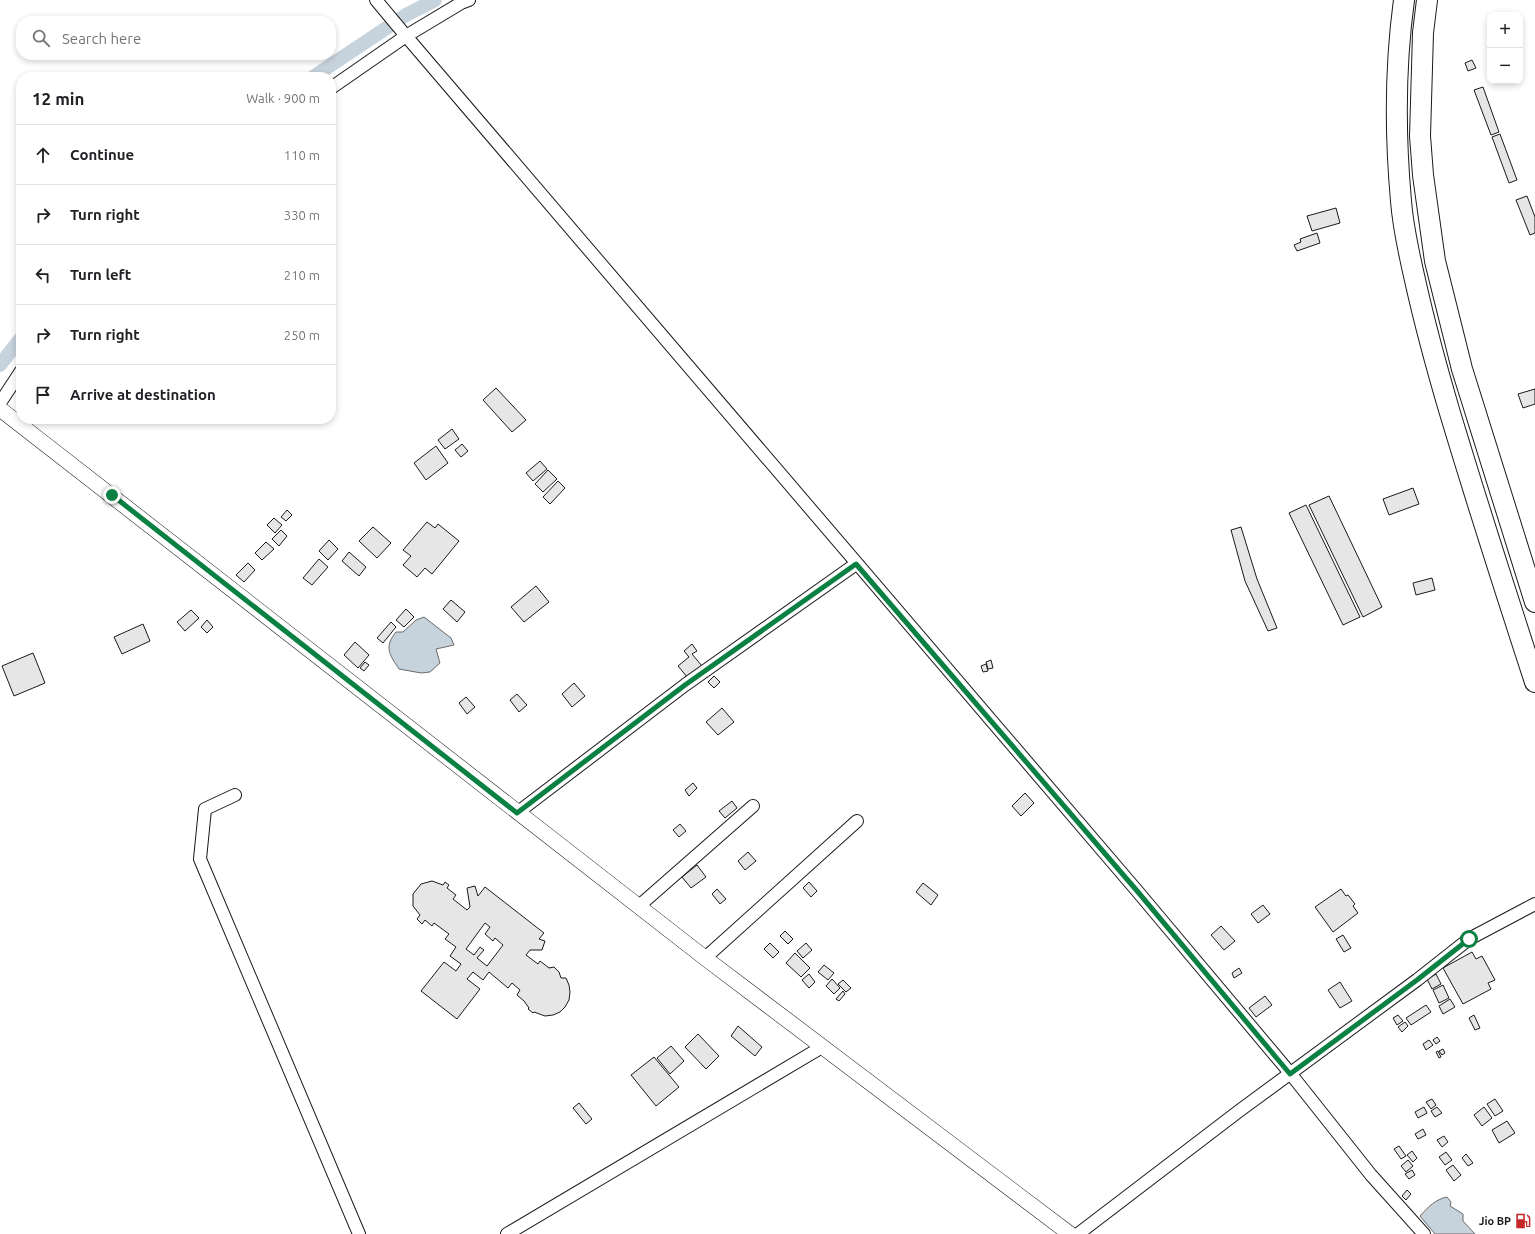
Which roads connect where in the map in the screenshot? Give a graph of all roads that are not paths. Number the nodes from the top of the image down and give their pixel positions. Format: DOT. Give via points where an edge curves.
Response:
graph roads {
  1 [pos="376,0"];
  2 [pos="469,0"];
  3 [pos="1404,0"];
  4 [pos="1427,0"];
  5 [pos="402,32"];
  6 [pos="336,84"];
  7 [pos="16,379"];
  8 [pos="0,403"];
  9 [pos="0,409"];
  10 [pos="16,421"];
  11 [pos="19,424"];
  12 [pos="856,564"];
  13 [pos="1535,602"];
  14 [pos="1535,682"];
  15 [pos="235,794"];
  16 [pos="753,806"];
  17 [pos="517,813"];
  18 [pos="857,821"];
  19 [pos="1535,904"];
  20 [pos="639,906"];
  21 [pos="705,958"];
  22 [pos="822,1047"];
  23 [pos="1290,1074"];
  24 [pos="359,1234"];
  25 [pos="506,1234"];
  26 [pos="1070,1234"];
  27 [pos="1078,1234"];
  28 [pos="1424,1234"];
  1 -- 5 [label="street"];
  2 -- 5 [label="street"];
  3 -- 14 [label="highway" via="1397,84 1397,142 1401,202 1408,250 1430,346"];
  4 -- 13 [label="highway" via="1423,33 1420,136 1435,261 1462,369"];
  5 -- 6 [label="street"];
  5 -- 12 [label="street"];
  7 -- 8 [label="street"];
  9 -- 10 [label="street"];
  11 -- 17 [label="street"];
  12 -- 17 [label="street" via="685,685"];
  12 -- 23 [label="street" via="1138,892"];
  15 -- 24 [label="street" via="205,809 200,859"];
  16 -- 20 [label="street"];
  17 -- 20 [label="street"];
  18 -- 21 [label="street"];
  19 -- 23 [label="street" via="1469,939"];
  20 -- 21 [label="street"];
  21 -- 22 [label="street"];
  22 -- 25 [label="street"];
  22 -- 26 [label="street"];
  23 -- 27 [label="street"];
  23 -- 28 [label="street" via="1371,1175"];
}
